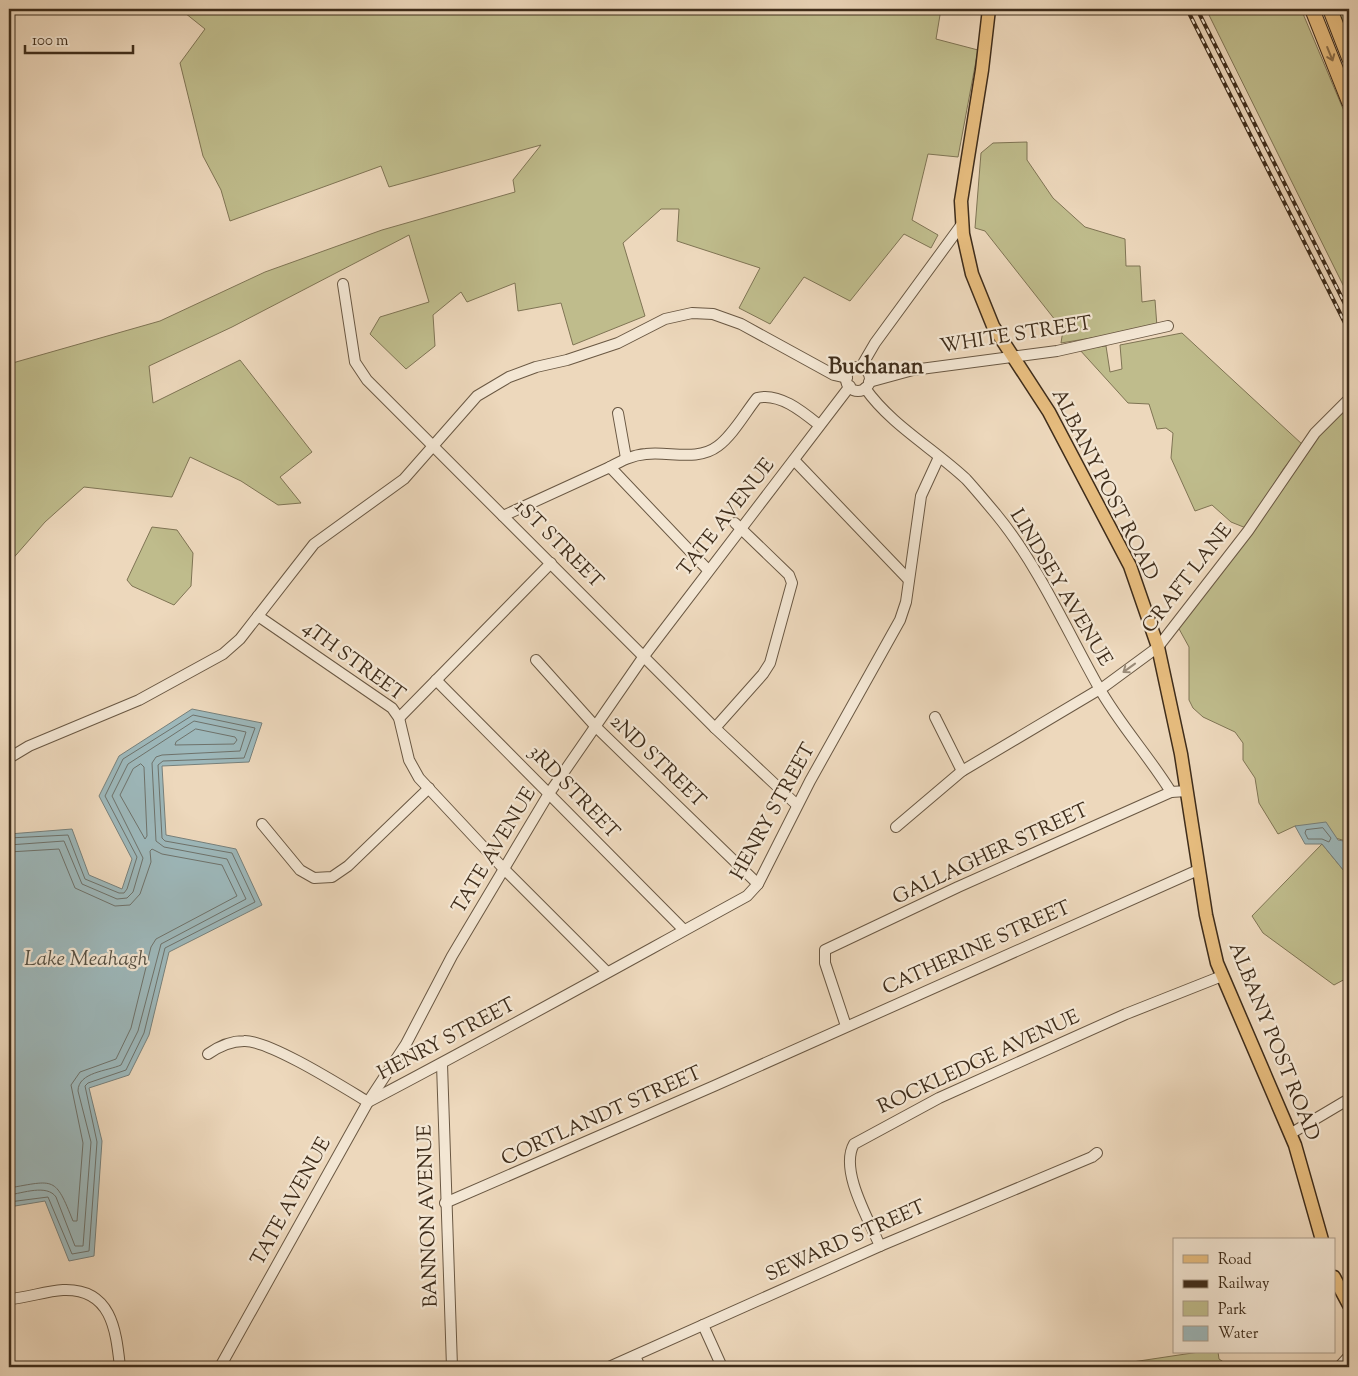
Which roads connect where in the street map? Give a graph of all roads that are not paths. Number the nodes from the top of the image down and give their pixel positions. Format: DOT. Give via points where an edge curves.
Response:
graph roads {
  1 [pos="989,9"];
  2 [pos="1312,9"];
  3 [pos="1330,9"];
  4 [pos="1349,58"];
  5 [pos="1349,102"];
  6 [pos="962,224"];
  7 [pos="343,284"];
  8 [pos="1168,326"];
  9 [pos="1012,356"];
  10 [pos="861,368"];
  11 [pos="848,382"];
  12 [pos="867,385"];
  13 [pos="1349,399"];
  14 [pos="618,413"];
  15 [pos="819,425"];
  16 [pos="433,447"];
  17 [pos="939,457"];
  18 [pos="626,458"];
  19 [pos="794,460"];
  20 [pos="610,467"];
  21 [pos="503,516"];
  22 [pos="738,525"];
  23 [pos="551,563"];
  24 [pos="708,570"];
  25 [pos="908,578"];
  26 [pos="258,616"];
  27 [pos="1158,648"];
  28 [pos="644,656"];
  29 [pos="536,660"];
  30 [pos="436,680"];
  31 [pos="1099,688"];
  32 [pos="935,717"];
  33 [pos="399,718"];
  34 [pos="596,727"];
  35 [pos="715,728"];
  36 [pos="9,758"];
  37 [pos="962,771"];
  38 [pos="429,788"];
  39 [pos="1187,791"];
  40 [pos="1171,792"];
  41 [pos="548,795"];
  42 [pos="797,805"];
  43 [pos="262,824"];
  44 [pos="896,828"];
  45 [pos="504,869"];
  46 [pos="1198,870"];
  47 [pos="758,884"];
  48 [pos="684,930"];
  49 [pos="608,972"];
  50 [pos="1222,976"];
  51 [pos="846,1026"];
  52 [pos="208,1054"];
  53 [pos="771,1060"];
  54 [pos="442,1064"];
  55 [pos="1349,1099"];
  56 [pos="368,1102"];
  57 [pos="1290,1134"];
  58 [pos="1097,1153"];
  59 [pos="445,1203"];
  60 [pos="1321,1238"];
  61 [pos="880,1246"];
  62 [pos="1336,1281"];
  63 [pos="9,1299"];
  64 [pos="1349,1305"];
  65 [pos="703,1324"];
  66 [pos="635,1356"];
  67 [pos="1349,1356"];
  68 [pos="120,1367"];
  69 [pos="220,1367"];
  70 [pos="452,1367"];
  71 [pos="609,1367"];
  72 [pos="640,1367"];
  73 [pos="722,1367"];
  74 [pos="1339,1367"];
  1 -- 6 [label="main road, ALBANY POST ROAD" via="963,182"];
  2 -- 5 [label="highway, one-way"];
  3 -- 4 [label="highway"];
  6 -- 9 [label="main road, ALBANY POST ROAD" via="979,296"];
  6 -- 10 [label="street"];
  7 -- 16 [label="street, 1ST STREET" via="352,348 359,370"];
  8 -- 9 [label="street, WHITE STREET" via="1057,350"];
  9 -- 12 [label="street, WHITE STREET" via="913,370"];
  9 -- 27 [label="main road, ALBANY POST ROAD" via="1049,412 1130,566"];
  10 -- 11 [label="street" via="851,370"];
  10 -- 12 [label="street" via="868,373"];
  11 -- 12 [label="street" via="856,390"];
  11 -- 15 [label="street, TATE AVENUE"];
  11 -- 16 [label="street" via="726,318 713,314 683,315 665,319 618,343 536,367 489,387"];
  12 -- 17 [label="street, LINDSEY AVENUE" via="877,406"];
  13 -- 27 [label="street, CRAFT LANE" via="1315,433 1254,523"];
  14 -- 18 [label="street"];
  15 -- 18 [label="street" via="785,402 764,396 757,398 719,446 710,451 701,454 648,453"];
  15 -- 19 [label="street, TATE AVENUE"];
  16 -- 21 [label="street, 1ST STREET"];
  16 -- 26 [label="street" via="404,480 314,544"];
  17 -- 25 [label="street, HENRY STREET" via="921,496"];
  17 -- 31 [label="street, LINDSEY AVENUE" via="965,479 997,515 1048,595"];
  18 -- 20 [label="street"];
  19 -- 22 [label="street, TATE AVENUE"];
  19 -- 25 [label="street"];
  20 -- 21 [label="street"];
  20 -- 24 [label="street"];
  21 -- 23 [label="street, 1ST STREET"];
  22 -- 24 [label="street, TATE AVENUE"];
  22 -- 35 [label="street" via="792,579 770,663"];
  23 -- 28 [label="street, 1ST STREET"];
  23 -- 30 [label="street"];
  24 -- 28 [label="street, TATE AVENUE"];
  25 -- 42 [label="street, HENRY STREET" via="900,620"];
  26 -- 33 [label="street, 4TH STREET" via="392,708"];
  26 -- 36 [label="street" via="223,654 184,678"];
  27 -- 31 [label="street, CRAFT LANE, one-way"];
  27 -- 39 [label="main road, ALBANY POST ROAD"];
  28 -- 34 [label="street, TATE AVENUE"];
  28 -- 35 [label="street, 1ST STREET"];
  29 -- 34 [label="street, 2ND STREET"];
  30 -- 33 [label="street"];
  30 -- 41 [label="street, 3RD STREET"];
  31 -- 37 [label="street, CRAFT LANE"];
  31 -- 40 [label="street, LINDSEY AVENUE"];
  32 -- 37 [label="street"];
  33 -- 38 [label="street, 4TH STREET" via="410,760"];
  34 -- 41 [label="street, TATE AVENUE"];
  34 -- 47 [label="street, 2ND STREET"];
  35 -- 42 [label="street, 1ST STREET"];
  37 -- 44 [label="street, CRAFT LANE"];
  38 -- 43 [label="street" via="348,866 332,877 314,878 300,870"];
  38 -- 45 [label="street, 4TH STREET"];
  39 -- 40 [label="street"];
  39 -- 46 [label="main road, ALBANY POST ROAD"];
  40 -- 51 [label="street, GALLAGHER STREET" via="826,950 825,964"];
  41 -- 45 [label="street, TATE AVENUE"];
  41 -- 48 [label="street, 3RD STREET"];
  42 -- 47 [label="street, HENRY STREET"];
  45 -- 49 [label="street, 4TH STREET"];
  45 -- 56 [label="street, TATE AVENUE" via="452,956 406,1044"];
  46 -- 50 [label="main road, ALBANY POST ROAD"];
  46 -- 51 [label="street, CATHERINE STREET"];
  47 -- 48 [label="street, HENRY STREET" via="747,896"];
  48 -- 49 [label="street, HENRY STREET"];
  49 -- 54 [label="street, HENRY STREET"];
  50 -- 57 [label="main road, ALBANY POST ROAD"];
  50 -- 61 [label="street, ROCKLEDGE AVENUE" via="1117,1018 939,1098 854,1144 850,1151 851,1177"];
  51 -- 53 [label="street, CATHERINE STREET"];
  52 -- 56 [label="street" via="234,1042 264,1045"];
  53 -- 59 [label="street, CORTLANDT STREET"];
  54 -- 56 [label="street, HENRY STREET"];
  54 -- 59 [label="street, BANNON AVENUE"];
  55 -- 57 [label="street"];
  56 -- 69 [label="street, TATE AVENUE"];
  57 -- 60 [label="main road, ALBANY POST ROAD"];
  58 -- 61 [label="street, SEWARD STREET"];
  59 -- 70 [label="street, BANNON AVENUE"];
  61 -- 65 [label="street, SEWARD STREET"];
  62 -- 64 [label="main road"];
  63 -- 68 [label="street" via="73,1290 96,1300 111,1316"];
  65 -- 66 [label="street, SEWARD STREET"];
  65 -- 73 [label="street"];
  66 -- 71 [label="street, SEWARD STREET"];
  66 -- 72 [label="street"];
  67 -- 74 [label="street"];
}
